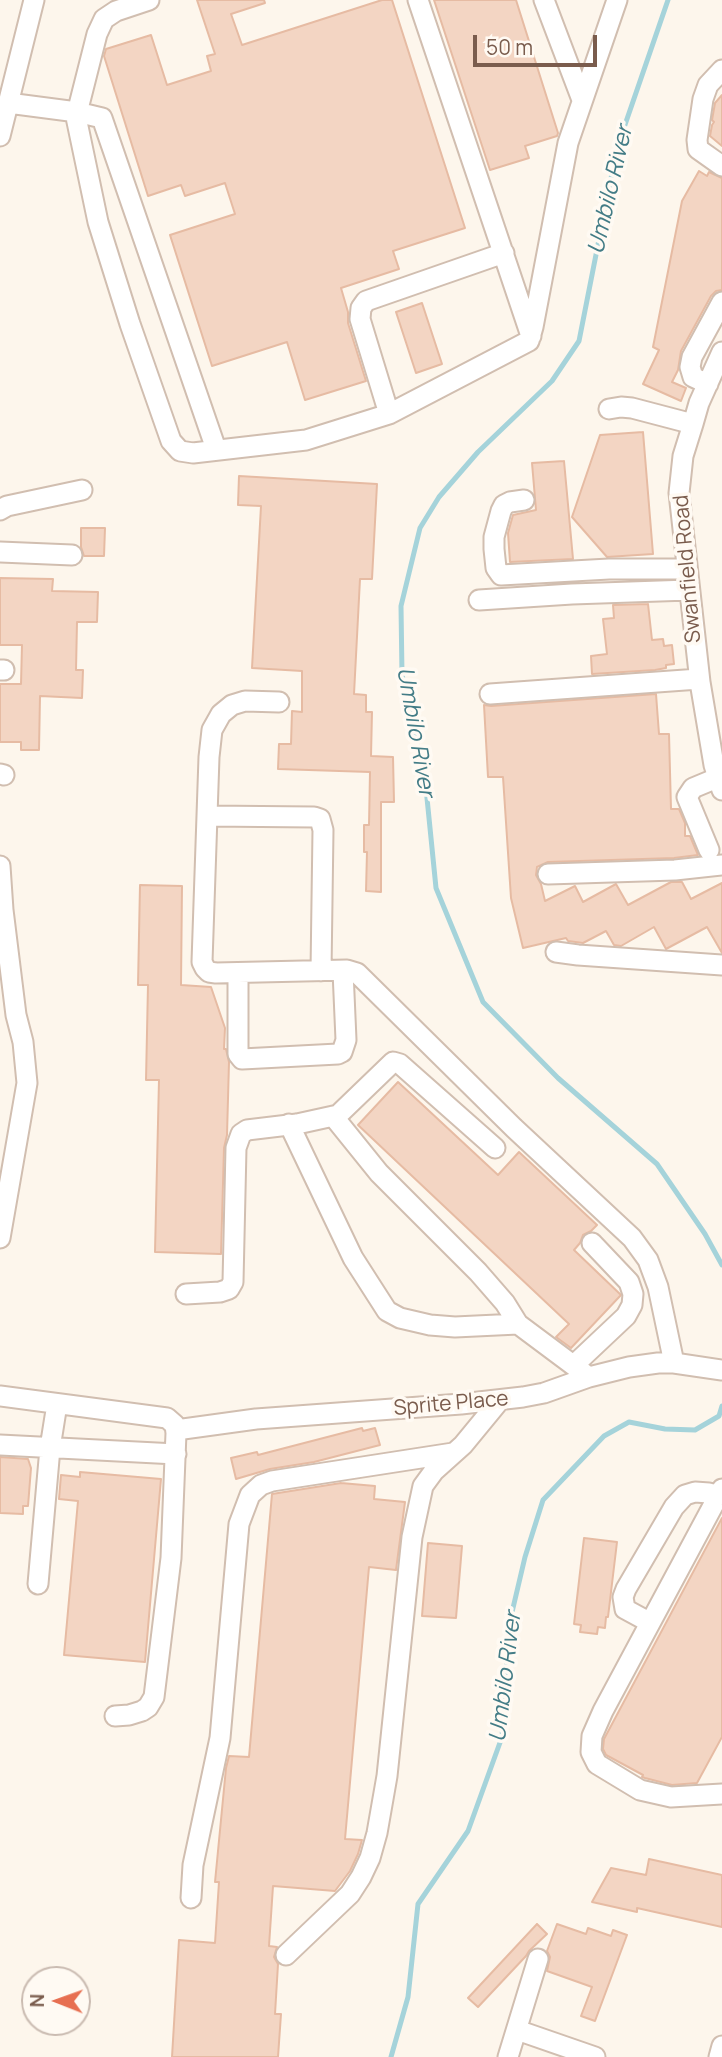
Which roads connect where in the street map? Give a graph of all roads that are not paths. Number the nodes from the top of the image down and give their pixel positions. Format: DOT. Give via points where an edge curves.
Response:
graph roads {
  1 [pos="34,0"];
  2 [pos="149,0"];
  3 [pos="418,0"];
  4 [pos="544,0"];
  5 [pos="617,0"];
  6 [pos="722,70"];
  7 [pos="582,100"];
  8 [pos="8,103"];
  9 [pos="77,112"];
  10 [pos="0,136"];
  11 [pos="722,166"];
  12 [pos="504,253"];
  13 [pos="722,302"];
  14 [pos="531,337"];
  15 [pos="722,352"];
  16 [pos="708,384"];
  17 [pos="609,409"];
  18 [pos="388,414"];
  19 [pos="693,424"];
  20 [pos="216,449"];
  21 [pos="82,490"];
  22 [pos="524,500"];
  23 [pos="0,510"];
  24 [pos="0,552"];
  25 [pos="72,555"];
  26 [pos="687,569"];
  27 [pos="689,590"];
  28 [pos="480,600"];
  29 [pos="699,679"];
  30 [pos="490,694"];
  31 [pos="279,702"];
  32 [pos="720,784"];
  33 [pos="208,816"];
  34 [pos="716,858"];
  35 [pos="0,866"];
  36 [pos="548,874"];
  37 [pos="556,952"];
  38 [pos="722,965"];
  39 [pos="321,971"];
  40 [pos="343,971"];
  41 [pos="238,973"];
  42 [pos="333,1116"];
  43 [pos="289,1124"];
  44 [pos="495,1149"];
  45 [pos="0,1238"];
  46 [pos="592,1243"];
  47 [pos="186,1294"];
  48 [pos="518,1324"];
  49 [pos="674,1363"];
  50 [pos="713,1369"];
  51 [pos="581,1371"];
  52 [pos="0,1396"];
  53 [pos="500,1400"];
  54 [pos="57,1404"];
  55 [pos="176,1430"];
  56 [pos="0,1445"];
  57 [pos="50,1448"];
  58 [pos="454,1453"];
  59 [pos="176,1454"];
  60 [pos="720,1492"];
  61 [pos="38,1584"];
  62 [pos="649,1622"];
  63 [pos="115,1716"];
  64 [pos="722,1794"];
  65 [pos="191,1898"];
  66 [pos="286,1955"];
  67 [pos="538,1959"];
  68 [pos="517,2030"];
  69 [pos="722,2046"];
  70 [pos="508,2057"];
  71 [pos="595,2057"];
  72 [pos="719,2057"];
  1 -- 8 [label="street"];
  2 -- 9 [label="street" via="104,19"];
  3 -- 12 [label="street"];
  4 -- 7 [label="street"];
  5 -- 7 [label="street"];
  6 -- 11 [label="street" via="703,99 697,140 698,149"];
  7 -- 14 [label="street" via="568,143"];
  8 -- 9 [label="street"];
  8 -- 10 [label="street"];
  9 -- 20 [label="street" via="103,118"];
  9 -- 20 [label="street" via="98,222 171,441 185,452"];
  12 -- 14 [label="street"];
  12 -- 18 [label="street" via="366,301 360,319"];
  13 -- 16 [label="street" via="690,367 693,377"];
  14 -- 18 [label="street" via="524,345"];
  15 -- 16 [label="street, Swanfield Road"];
  16 -- 19 [label="street, Swanfield Road"];
  17 -- 19 [label="street" via="632,408"];
  18 -- 20 [label="street" via="306,440"];
  19 -- 26 [label="street, Swanfield Road" via="679,493"];
  21 -- 23 [label="street"];
  22 -- 26 [label="street" via="510,502 501,511 494,549 501,575"];
  24 -- 25 [label="street"];
  26 -- 27 [label="street, Swanfield Road"];
  27 -- 28 [label="street"];
  27 -- 29 [label="street, Swanfield Road"];
  29 -- 30 [label="street"];
  29 -- 32 [label="street, Swanfield Road"];
  31 -- 33 [label="street" via="244,701 232,705 216,722 210,741"];
  32 -- 34 [label="street" via="692,788 687,797"];
  33 -- 39 [label="street" via="320,819"];
  33 -- 41 [label="street" via="202,962 209,972"];
  34 -- 36 [label="street" via="675,870"];
  35 -- 45 [label="street" via="27,1083"];
  37 -- 38 [label="street"];
  39 -- 40 [label="street"];
  39 -- 41 [label="street"];
  40 -- 41 [label="street" via="346,1040 342,1052 242,1059 238,1054"];
  40 -- 49 [label="street" via="357,973 632,1238 659,1287"];
  42 -- 43 [label="street"];
  42 -- 44 [label="street" via="388,1065 396,1063"];
  42 -- 48 [label="street" via="379,1173 478,1272"];
  43 -- 47 [label="street" via="241,1134 236,1148 233,1282 220,1293"];
  43 -- 48 [label="street" via="353,1258 387,1311 430,1325"];
  46 -- 51 [label="street" via="629,1282 633,1294 625,1316"];
  48 -- 51 [label="street"];
  49 -- 50 [label="street, Sprite Place"];
  49 -- 51 [label="street, Sprite Place"];
  51 -- 53 [label="street, Sprite Place" via="544,1393"];
  52 -- 54 [label="street"];
  53 -- 55 [label="street, Sprite Place" via="256,1419"];
  53 -- 58 [label="street"];
  54 -- 55 [label="street" via="166,1418"];
  54 -- 57 [label="street"];
  55 -- 59 [label="street"];
  56 -- 57 [label="street"];
  57 -- 59 [label="street"];
  57 -- 61 [label="street"];
  58 -- 65 [label="street" via="272,1481 250,1495 239,1524 220,1738 193,1864"];
  58 -- 66 [label="street" via="423,1486 417,1507 387,1776 370,1858 349,1894"];
  59 -- 63 [label="street" via="171,1558 154,1698 142,1711"];
  60 -- 62 [label="street"];
  60 -- 62 [label="street" via="685,1495 626,1589 625,1608"];
  62 -- 64 [label="street" via="603,1711 592,1736 591,1752 597,1764 640,1790 671,1797"];
  67 -- 68 [label="street"];
  68 -- 70 [label="street"];
  68 -- 71 [label="street"];
  69 -- 72 [label="street"];
}
